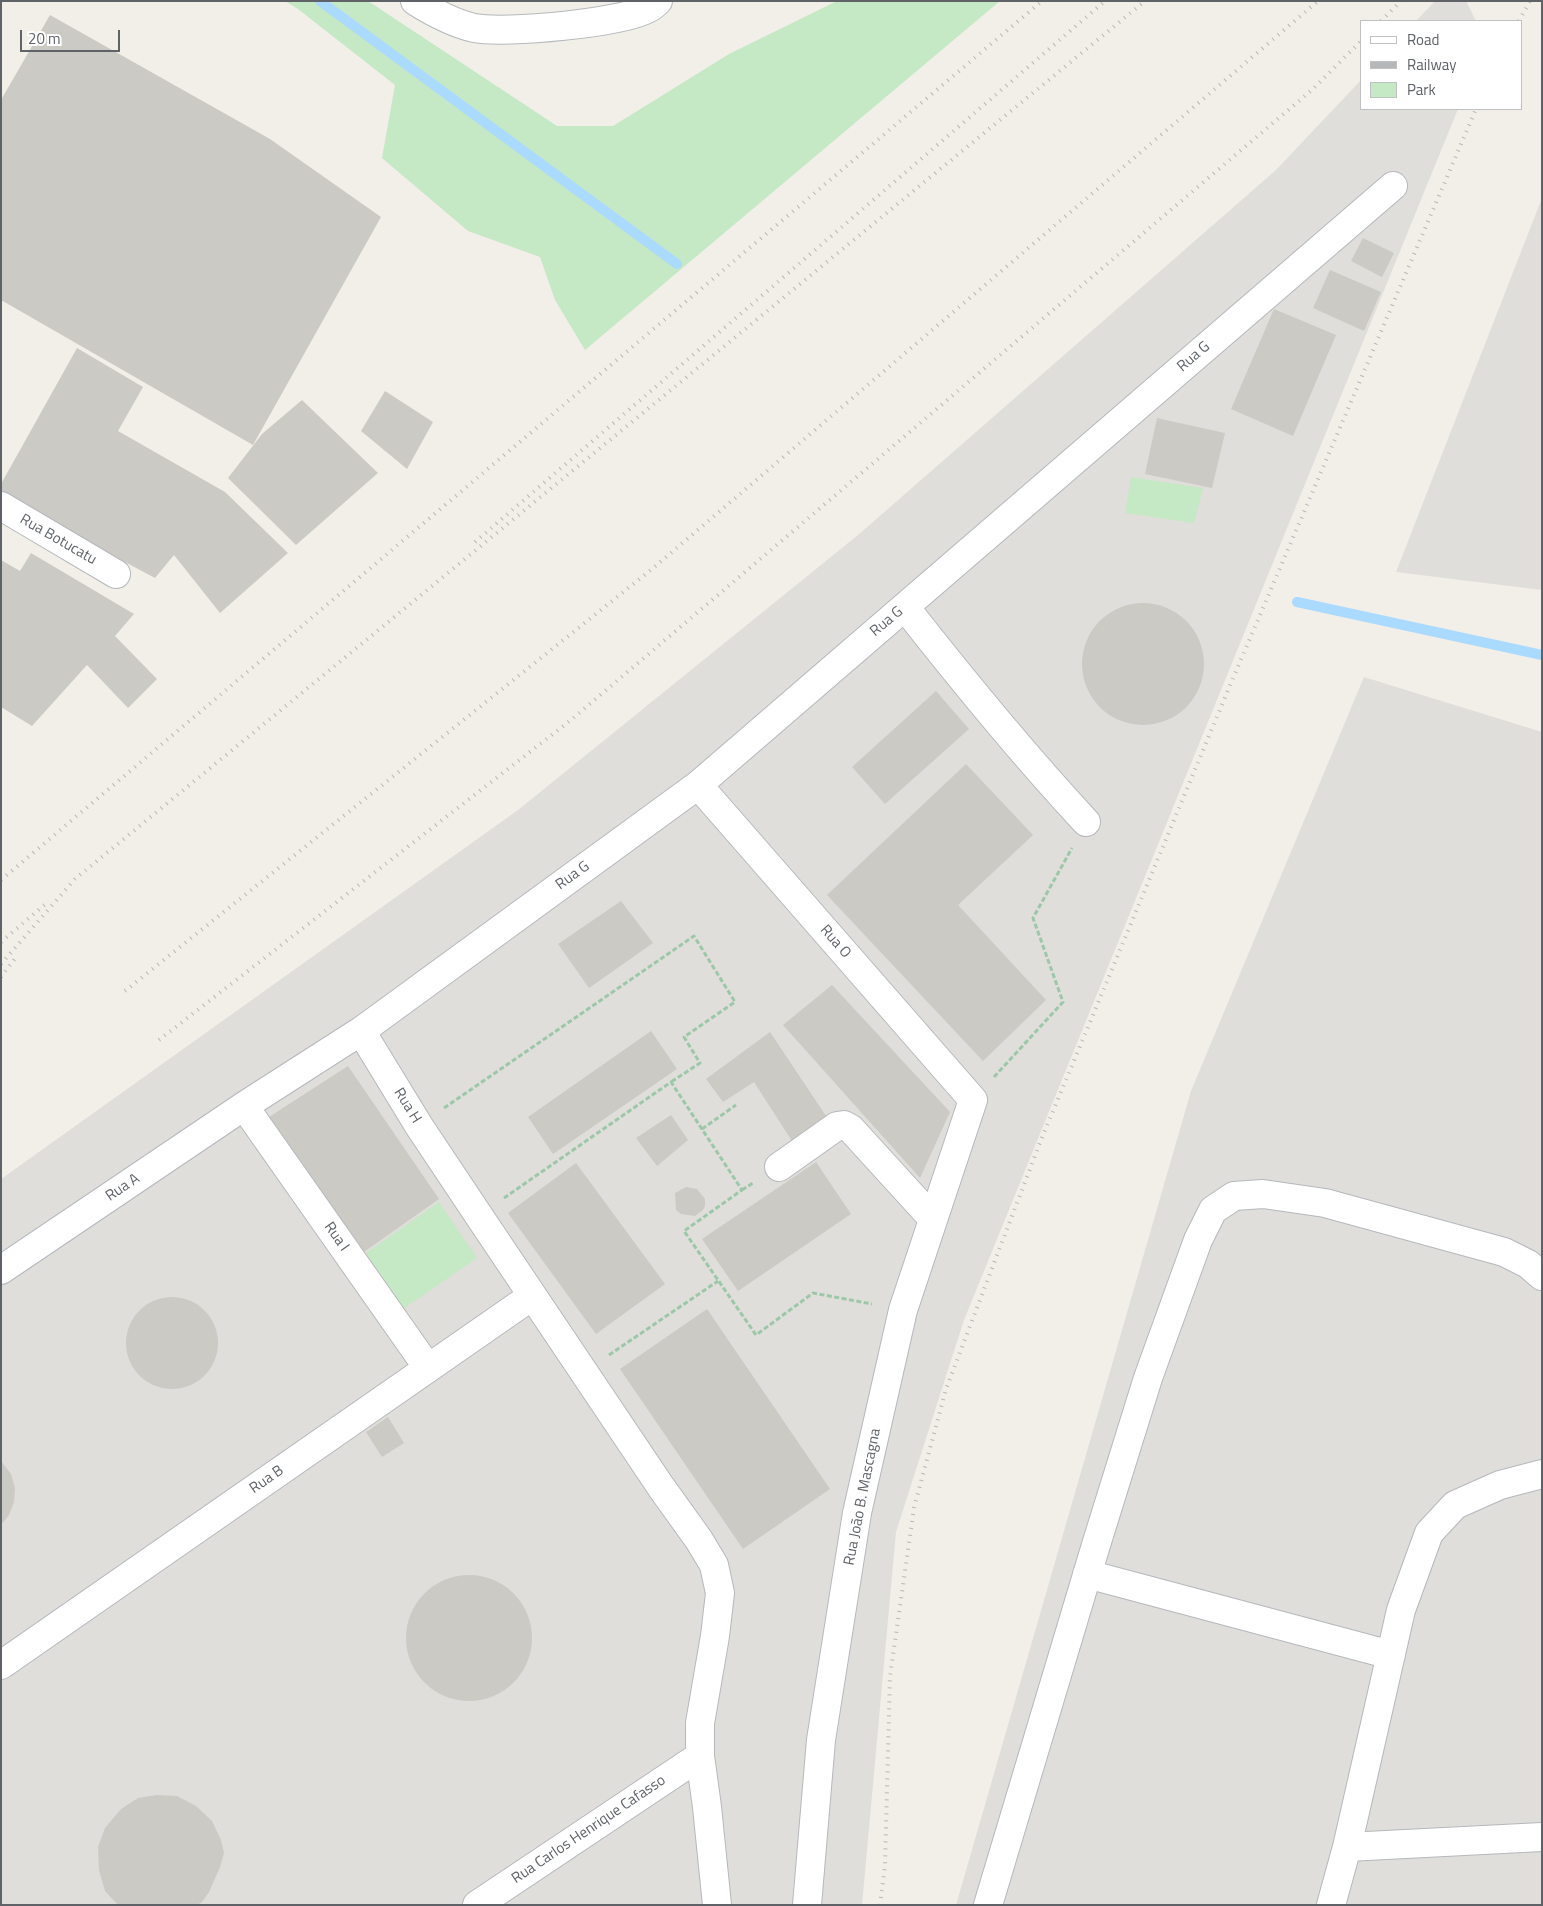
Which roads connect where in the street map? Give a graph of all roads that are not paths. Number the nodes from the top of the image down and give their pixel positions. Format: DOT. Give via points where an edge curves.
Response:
graph roads {
  1 [pos="415,1"];
  2 [pos="658,1"];
  3 [pos="1392,186"];
  4 [pos="1,506"];
  5 [pos="116,574"];
  6 [pos="905,608"];
  7 [pos="698,785"];
  8 [pos="1086,822"];
  9 [pos="361,1031"];
  10 [pos="973,1100"];
  11 [pos="244,1106"];
  12 [pos="779,1166"];
  13 [pos="933,1219"];
  14 [pos="1,1270"];
  15 [pos="1542,1276"];
  16 [pos="532,1296"];
  17 [pos="428,1368"];
  18 [pos="1542,1474"];
  19 [pos="1087,1574"];
  20 [pos="1391,1656"];
  21 [pos="1,1665"];
  22 [pos="700,1756"];
  23 [pos="1542,1837"];
  24 [pos="1347,1847"];
  25 [pos="477,1905"];
  26 [pos="717,1905"];
  27 [pos="807,1905"];
  28 [pos="988,1905"];
  29 [pos="1330,1905"];
  1 -- 2 [label="street" via="437,15 475,28 518,29 611,20 648,9"];
  3 -- 6 [label="street, Rua G"];
  4 -- 5 [label="street, Rua Botucatu"];
  6 -- 7 [label="street, Rua G"];
  6 -- 8 [label="street" via="1035,767"];
  7 -- 9 [label="street, Rua G"];
  7 -- 10 [label="street, Rua O"];
  9 -- 11 [label="street"];
  9 -- 16 [label="street, Rua H" via="419,1126"];
  10 -- 13 [label="street, Rua João B. Mascagna"];
  11 -- 14 [label="street, Rua A"];
  11 -- 17 [label="street, Rua I"];
  12 -- 13 [label="street" via="837,1126 844,1125"];
  13 -- 27 [label="street, Rua João B. Mascagna" via="903,1310 857,1513 822,1731"];
  15 -- 19 [label="street" via="1528,1264 1504,1252 1325,1204 1263,1194 1234,1196 1213,1210 1198,1240 1148,1378"];
  16 -- 17 [label="street, Rua B"];
  16 -- 22 [label="street, Rua H" via="714,1565 720,1593 700,1723"];
  17 -- 21 [label="street, Rua B"];
  18 -- 20 [label="street" via="1500,1485 1455,1505 1429,1533 1401,1610"];
  19 -- 20 [label="street"];
  19 -- 28 [label="street"];
  20 -- 24 [label="street"];
  22 -- 25 [label="street, Rua Carlos Henrique Cafasso"];
  22 -- 26 [label="street, Rua H"];
  23 -- 24 [label="street"];
  24 -- 29 [label="street"];
}
